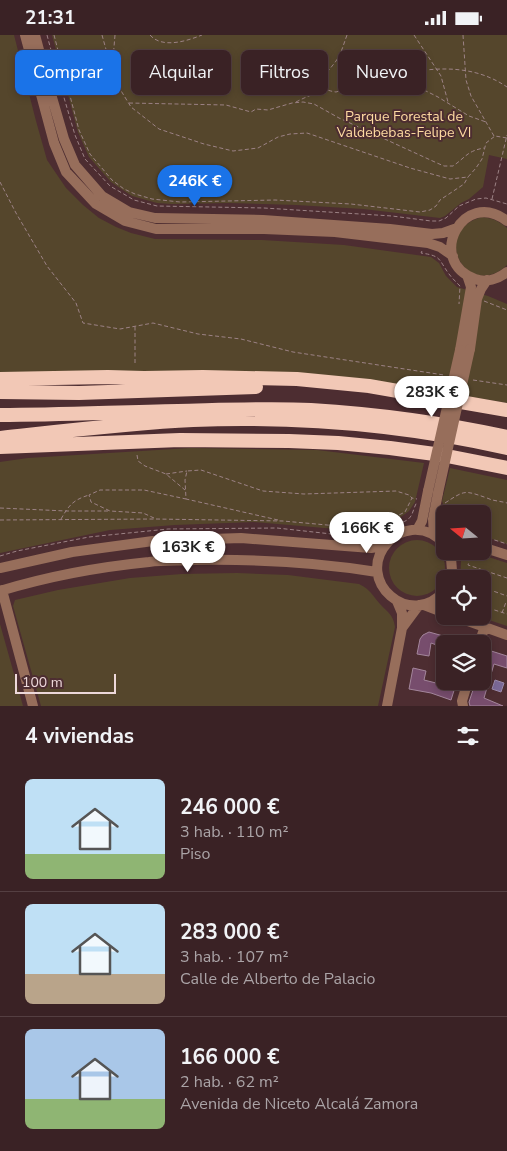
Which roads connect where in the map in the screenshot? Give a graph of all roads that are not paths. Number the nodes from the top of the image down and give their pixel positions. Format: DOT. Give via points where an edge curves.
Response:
graph roads {
  1 [pos="25,35"];
  2 [pos="35,35"];
  3 [pos="507,221"];
  4 [pos="457,228"];
  5 [pos="452,256"];
  6 [pos="507,272"];
  7 [pos="464,279"];
  8 [pos="487,280"];
  9 [pos="465,350"];
  10 [pos="0,379"];
  11 [pos="0,393"];
  12 [pos="507,410"];
  13 [pos="0,415"];
  14 [pos="507,416"];
  15 [pos="507,437"];
  16 [pos="0,438"];
  17 [pos="118,443"];
  18 [pos="0,447"];
  19 [pos="507,448"];
  20 [pos="0,455"];
  21 [pos="507,468"];
  22 [pos="432,497"];
  23 [pos="436,529"];
  24 [pos="417,530"];
  25 [pos="436,535"];
  26 [pos="384,546"];
  27 [pos="491,550"];
  28 [pos="507,555"];
  29 [pos="0,568"];
  30 [pos="377,572"];
  31 [pos="1,590"];
  32 [pos="436,599"];
  33 [pos="397,601"];
  34 [pos="422,605"];
  35 [pos="436,610"];
  36 [pos="482,625"];
  37 [pos="485,626"];
  38 [pos="402,628"];
  39 [pos="482,635"];
  40 [pos="507,635"];
  41 [pos="465,690"];
  42 [pos="33,706"];
  43 [pos="386,706"];
  44 [pos="463,706"];
  1 -- 5 [label="street" via="54,143 66,172 96,204 125,221 156,229 335,232 428,243"];
  2 -- 4 [label="street" via="64,139 75,165 102,195 129,212 155,219 263,220 432,234"];
  3 -- 4 [label="street" via="492,213 482,213 472,215"];
  4 -- 5 [label="street" via="452,237"];
  5 -- 7 [label="street"];
  6 -- 8 [label="street"];
  7 -- 8 [label="street"];
  7 -- 9 [label="street" via="470,287"];
  8 -- 9 [label="street" via="477,299"];
  9 -- 22 [label="street, bridge"];
  10 -- 12 [label="highway" via="296,379 369,386"];
  11 -- 14 [label="highway" via="324,388"];
  13 -- 15 [label="highway" via="311,410 465,427"];
  16 -- 19 [label="highway" via="147,423 289,420 403,430 464,438"];
  17 -- 18 [label="highway"];
  17 -- 20 [label="highway"];
  17 -- 21 [label="highway" via="180,440 338,443 442,455"];
  22 -- 23 [label="street"];
  22 -- 24 [label="street"];
  24 -- 25 [label="street"];
  24 -- 26 [label="street" via="398,534"];
  26 -- 29 [label="street" via="370,548 241,537 153,541 72,552"];
  26 -- 30 [label="street"];
  27 -- 28 [label="street"];
  30 -- 31 [label="street" via="239,559 151,561 46,578"];
  30 -- 33 [label="street" via="387,594"];
  31 -- 42 [label="street"];
  32 -- 34 [label="street"];
  33 -- 34 [label="street"];
  33 -- 38 [label="street" via="402,613"];
  34 -- 35 [label="street"];
  34 -- 38 [label="street"];
  36 -- 37 [label="street"];
  37 -- 39 [label="street"];
  37 -- 40 [label="street"];
  38 -- 43 [label="street"];
  41 -- 44 [label="street"];
}
